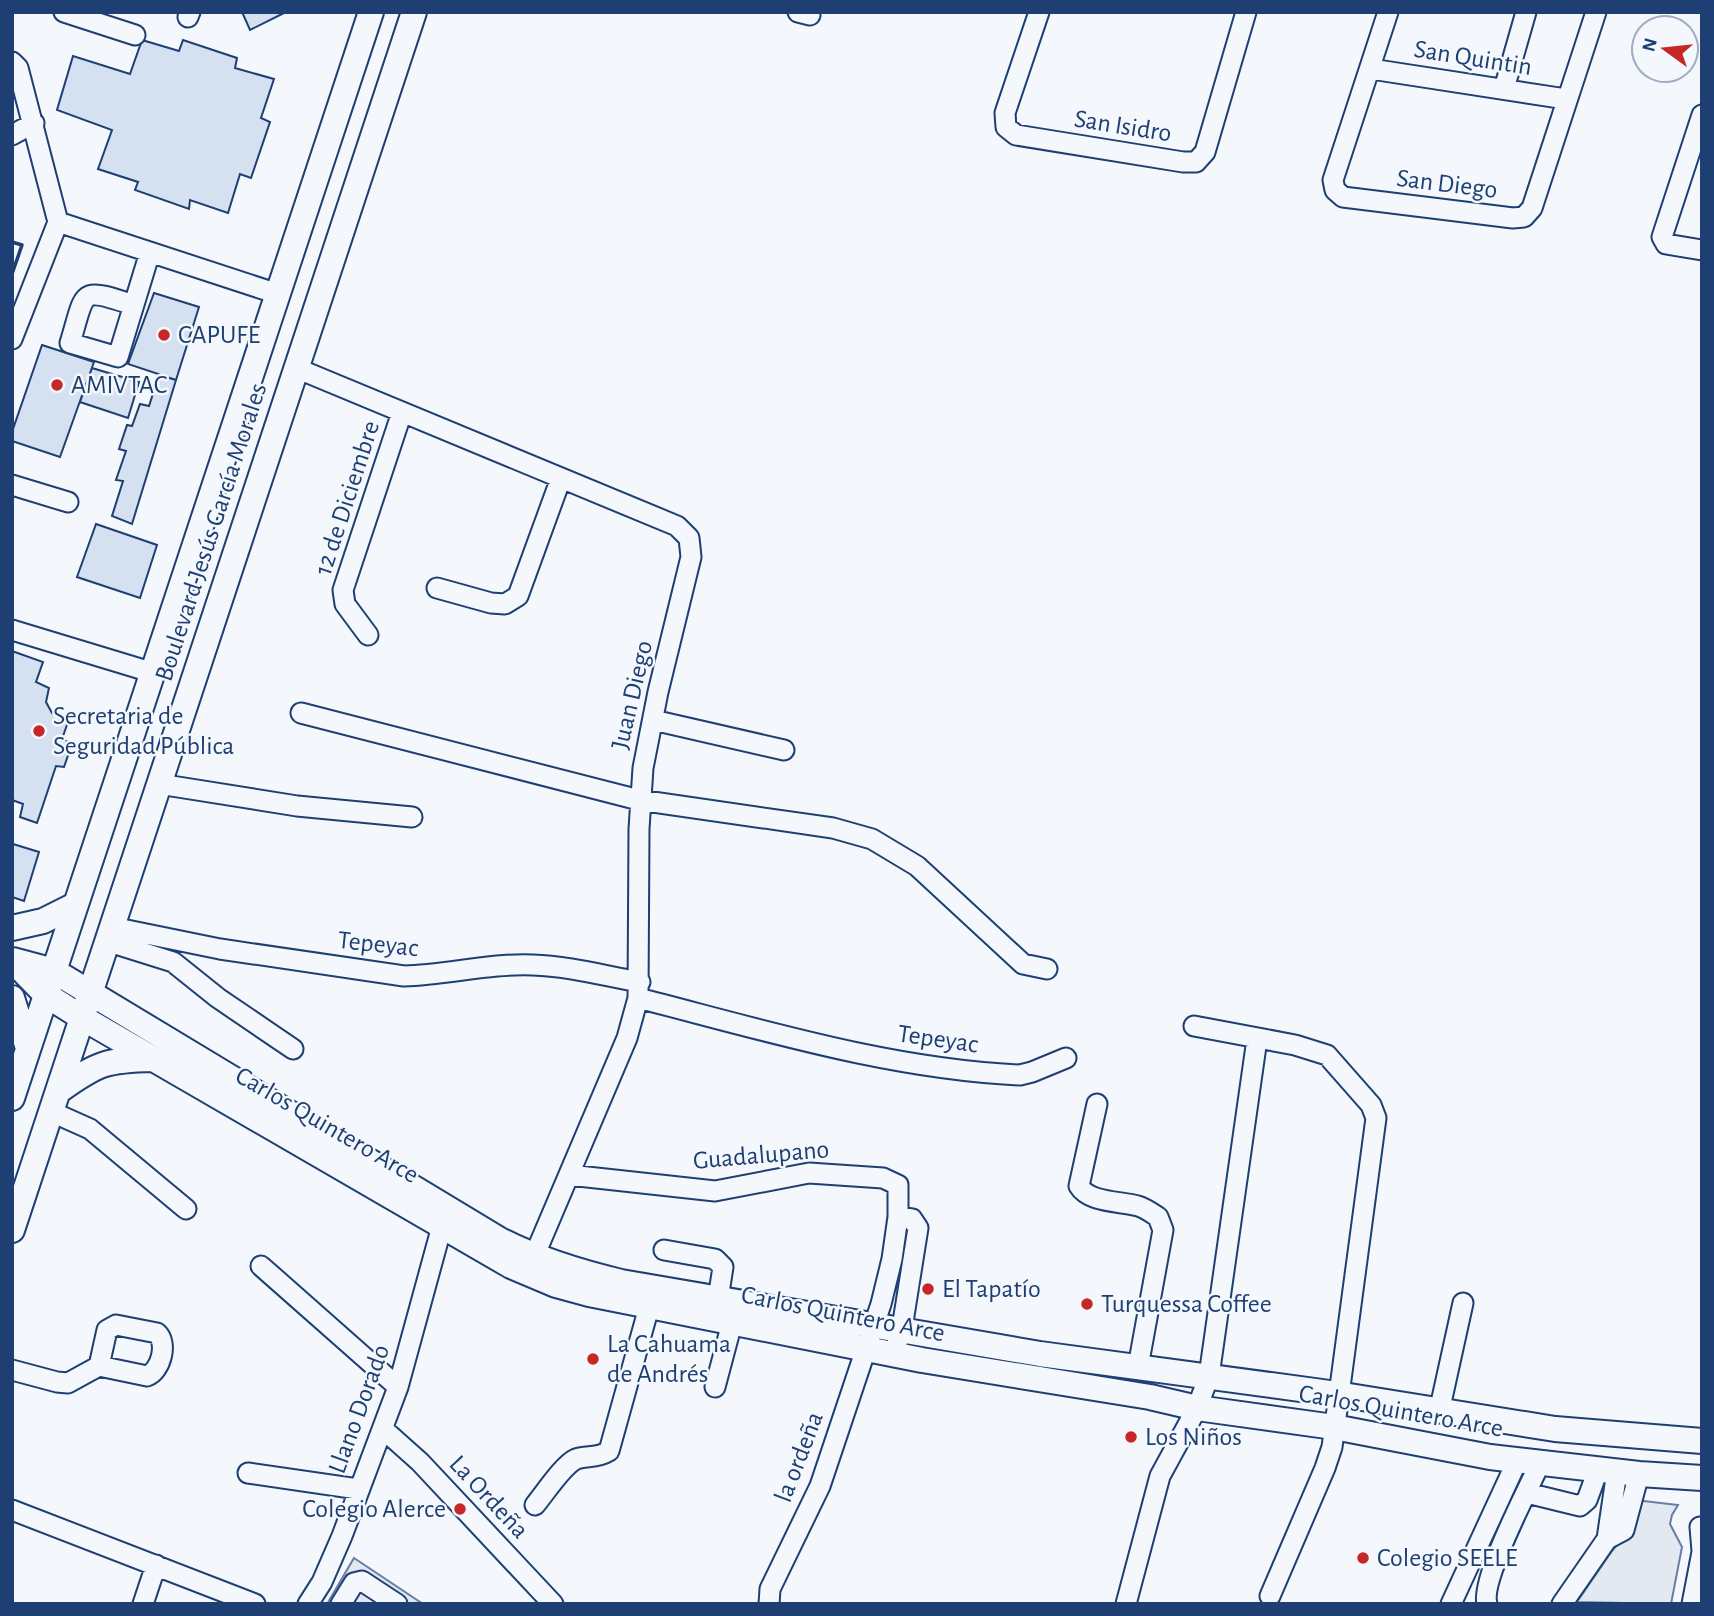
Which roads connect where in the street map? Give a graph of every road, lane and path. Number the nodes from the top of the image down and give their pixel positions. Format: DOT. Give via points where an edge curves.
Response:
graph roads {
  1 [pos="64,12"];
  2 [pos="371,12"];
  3 [pos="414,12"];
  4 [pos="1039,12"];
  5 [pos="1246,12"];
  6 [pos="1388,12"];
  7 [pos="1526,12"];
  8 [pos="1596,12"];
  9 [pos="135,35"];
  10 [pos="12,62"];
  11 [pos="1371,69"];
  12 [pos="1504,89"];
  13 [pos="1566,99"];
  14 [pos="1702,115"];
  15 [pos="34,123"];
  16 [pos="12,135"];
  17 [pos="58,222"];
  18 [pos="1702,250"];
  19 [pos="150,252"];
  20 [pos="278,294"];
  21 [pos="134,306"];
  22 [pos="12,339"];
  23 [pos="296,368"];
  24 [pos="402,412"];
  25 [pos="561,478"];
  26 [pos="12,485"];
  27 [pos="68,502"];
  28 [pos="437,588"];
  29 [pos="12,629"];
  30 [pos="368,635"];
  31 [pos="153,673"];
  32 [pos="301,713"];
  33 [pos="653,720"];
  34 [pos="784,750"];
  35 [pos="159,784"];
  36 [pos="639,800"];
  37 [pos="412,817"];
  38 [pos="75,905"];
  39 [pos="12,928"];
  40 [pos="109,934"];
  41 [pos="13,960"];
  42 [pos="1047,969"];
  43 [pos="54,971"];
  44 [pos="639,990"];
  45 [pos="90,991"];
  46 [pos="46,995"];
  47 [pos="12,998"];
  48 [pos="81,1017"];
  49 [pos="1194,1026"];
  50 [pos="1257,1039"];
  51 [pos="28,1048"];
  52 [pos="293,1049"];
  53 [pos="1066,1058"];
  54 [pos="153,1059"];
  55 [pos="12,1098"];
  56 [pos="56,1101"];
  57 [pos="1097,1104"];
  58 [pos="289,1125"];
  59 [pos="569,1175"];
  60 [pos="186,1209"];
  61 [pos="898,1217"];
  62 [pos="442,1226"];
  63 [pos="12,1230"];
  64 [pos="664,1250"];
  65 [pos="530,1265"];
  66 [pos="261,1266"];
  67 [pos="718,1299"];
  68 [pos="1463,1303"];
  69 [pos="649,1307"];
  70 [pos="732,1323"];
  71 [pos="874,1325"];
  72 [pos="901,1330"];
  73 [pos="865,1349"];
  74 [pos="894,1354"];
  75 [pos="99,1366"];
  76 [pos="1139,1367"];
  77 [pos="12,1370"];
  78 [pos="1209,1376"];
  79 [pos="398,1387"];
  80 [pos="715,1387"];
  81 [pos="1337,1394"];
  82 [pos="1197,1408"];
  83 [pos="1439,1412"];
  84 [pos="1334,1427"];
  85 [pos="383,1429"];
  86 [pos="1702,1441"];
  87 [pos="1529,1462"];
  88 [pos="248,1473"];
  89 [pos="1622,1478"];
  90 [pos="1702,1479"];
  91 [pos="358,1489"];
  92 [pos="1527,1493"];
  93 [pos="535,1506"];
  94 [pos="12,1510"];
  95 [pos="1700,1527"];
  96 [pos="1607,1539"];
  97 [pos="1702,1552"];
  98 [pos="156,1565"];
  99 [pos="322,1582"];
  100 [pos="1270,1596"];
  101 [pos="343,1600"];
  102 [pos="144,1604"];
  103 [pos="255,1604"];
  104 [pos="308,1604"];
  105 [pos="397,1604"];
  106 [pos="553,1604"];
  107 [pos="769,1604"];
  108 [pos="1126,1604"];
  109 [pos="1451,1604"];
  110 [pos="1487,1604"];
  111 [pos="1562,1604"];
  112 [pos="1692,1604"];
  1 -- 9 [label="street"];
  2 -- 20 [label="main road, Boulevard Jesús García Morales"];
  3 -- 23 [label="main road, Boulevard Jesús García Morales"];
  4 -- 5 [label="street, San Isidro" via="1004,113 1006,127 1016,135 1183,162 1196,162 1205,152"];
  6 -- 11 [label="street, San Diego"];
  7 -- 12 [label="street"];
  8 -- 13 [label="street, San Diego"];
  10 -- 15 [label="street" via="18,68"];
  11 -- 12 [label="street, San Quintin"];
  11 -- 13 [label="street, San Diego" via="1333,180 1343,197 1524,217 1532,208"];
  12 -- 13 [label="street, San Quintin"];
  14 -- 18 [label="street" via="1662,240"];
  15 -- 16 [label="street"];
  15 -- 17 [label="street"];
  17 -- 19 [label="street"];
  17 -- 22 [label="street"];
  19 -- 20 [label="street"];
  19 -- 21 [label="street"];
  20 -- 31 [label="main road, Boulevard Jesús García Morales"];
  23 -- 24 [label="street, Juan Diego"];
  23 -- 35 [label="main road, Boulevard Jesús García Morales"];
  24 -- 25 [label="street, Juan Diego"];
  24 -- 30 [label="street, 12 de Diciembre" via="343,590 345,604"];
  25 -- 28 [label="street" via="518,596 505,604 491,603"];
  25 -- 33 [label="street, Juan Diego" via="677,526 689,538 689,569"];
  26 -- 27 [label="street"];
  29 -- 31 [label="street"];
  31 -- 38 [label="main road, Boulevard Jesús García Morales"];
  32 -- 36 [label="street"];
  33 -- 34 [label="street"];
  33 -- 36 [label="street, Juan Diego"];
  35 -- 37 [label="street" via="297,806"];
  35 -- 40 [label="main road, Boulevard Jesús García Morales"];
  36 -- 42 [label="street" via="833,828 872,839 918,866 1023,964"];
  36 -- 44 [label="street, Juan Diego"];
  38 -- 39 [label="main road" via="43,921"];
  38 -- 43 [label="main road, Boulevard Jesús García Morales"];
  40 -- 44 [label="street, Tepeyac" via="404,976 535,965"];
  40 -- 45 [label="main road, Boulevard Jesús García Morales"];
  40 -- 52 [label="street" via="173,962"];
  41 -- 43 [label="main road, Carlos Quintero Arce"];
  41 -- 46 [label="main road, Carlos Quintero Arce"];
  43 -- 45 [label="main road, Carlos Quintero Arce"];
  43 -- 46 [label="main road, Boulevard Jesús García Morales"];
  44 -- 53 [label="street, Tepeyac" via="810,1043 892,1060 1020,1075"];
  44 -- 59 [label="street, Juan Diego" via="627,1038"];
  45 -- 48 [label="main road, Boulevard Jesús García Morales"];
  45 -- 58 [label="main road, Carlos Quintero Arce"];
  46 -- 48 [label="main road, Carlos Quintero Arce"];
  46 -- 51 [label="main road, Boulevard Jesús García Morales"];
  47 -- 51 [label="main road"];
  48 -- 54 [label="main road, Carlos Quintero Arce"];
  48 -- 56 [label="main road, Boulevard Jesús García Morales"];
  49 -- 50 [label="street"];
  50 -- 78 [label="street"];
  50 -- 81 [label="street" via="1327,1055 1371,1105 1376,1118"];
  51 -- 55 [label="main road, Boulevard Jesús García Morales"];
  54 -- 56 [label="main road" via="117,1059 98,1065"];
  54 -- 58 [label="main road, Carlos Quintero Arce"];
  56 -- 60 [label="street"];
  56 -- 63 [label="main road, Boulevard Jesús García Morales"];
  57 -- 76 [label="street" via="1079,1186 1093,1197 1141,1207 1158,1217 1163,1230"];
  58 -- 62 [label="main road, Carlos Quintero Arce"];
  58 -- 65 [label="main road, Carlos Quintero Arce" via="490,1234"];
  59 -- 61 [label="street, Guadalupano" via="715,1191 809,1173 883,1178 898,1185"];
  59 -- 65 [label="street, Juan Diego"];
  61 -- 71 [label="street, Guadalupano"];
  61 -- 72 [label="street" via="912,1219 918,1228"];
  62 -- 65 [label="main road, Carlos Quintero Arce"];
  62 -- 79 [label="street, Llano Dorado"];
  64 -- 67 [label="street" via="721,1263"];
  65 -- 67 [label="main road, Carlos Quintero Arce"];
  65 -- 69 [label="main road, Carlos Quintero Arce" via="567,1288"];
  66 -- 79 [label="street"];
  67 -- 71 [label="main road, Carlos Quintero Arce"];
  68 -- 83 [label="street"];
  69 -- 70 [label="main road, Carlos Quintero Arce"];
  69 -- 93 [label="street" via="608,1451 568,1464"];
  70 -- 73 [label="main road, Carlos Quintero Arce"];
  70 -- 80 [label="street"];
  71 -- 72 [label="main road, Carlos Quintero Arce"];
  71 -- 73 [label="street, la ordeña"];
  72 -- 74 [label="street"];
  72 -- 76 [label="main road, Carlos Quintero Arce"];
  73 -- 74 [label="main road, Carlos Quintero Arce"];
  73 -- 107 [label="street, la ordeña" via="820,1486 770,1590"];
  74 -- 82 [label="main road, Carlos Quintero Arce"];
  75 -- 77 [label="street" via="68,1383"];
  76 -- 78 [label="main road, Carlos Quintero Arce"];
  78 -- 81 [label="main road, Carlos Quintero Arce"];
  78 -- 82 [label="street"];
  79 -- 85 [label="street, Llano Dorado"];
  81 -- 83 [label="main road, Carlos Quintero Arce"];
  81 -- 84 [label="street"];
  82 -- 84 [label="main road, Carlos Quintero Arce"];
  82 -- 108 [label="street" via="1160,1476"];
  83 -- 86 [label="main road, Carlos Quintero Arce" via="1555,1429"];
  84 -- 87 [label="main road, Carlos Quintero Arce"];
  84 -- 100 [label="street" via="1325,1468"];
  85 -- 91 [label="street, Llano Dorado"];
  85 -- 106 [label="street, La Ordeña" via="420,1462"];
  87 -- 89 [label="main road, Carlos Quintero Arce"];
  87 -- 92 [label="street"];
  87 -- 109 [label="street"];
  88 -- 91 [label="street"];
  89 -- 90 [label="main road, Carlos Quintero Arce"];
  89 -- 92 [label="street" via="1580,1506"];
  89 -- 96 [label="street" via="1612,1501"];
  89 -- 96 [label="street" via="1624,1530"];
  91 -- 99 [label="street, Llano Dorado"];
  92 -- 110 [label="street" via="1492,1570"];
  94 -- 98 [label="street"];
  95 -- 97 [label="street"];
  96 -- 111 [label="street"];
  97 -- 112 [label="street"];
  98 -- 102 [label="street"];
  98 -- 103 [label="street"];
  99 -- 101 [label="street"];
  99 -- 104 [label="street, Llano Dorado"];
  101 -- 105 [label="street" via="354,1583 362,1581"];
}
